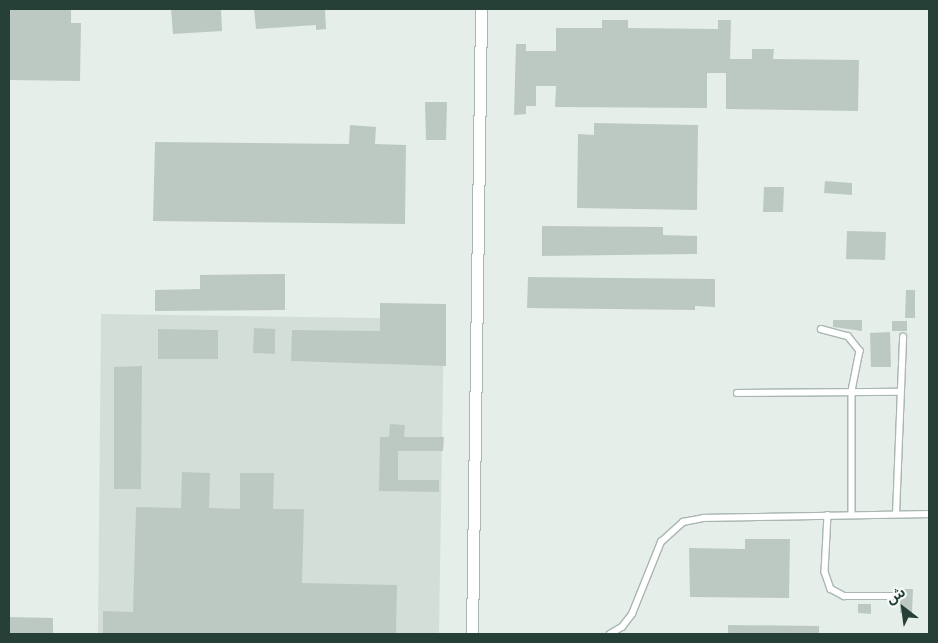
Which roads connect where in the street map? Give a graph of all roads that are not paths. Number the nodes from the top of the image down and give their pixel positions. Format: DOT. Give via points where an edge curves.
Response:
graph roads {
  1 [pos="481,9"];
  2 [pos="822,329"];
  3 [pos="903,337"];
  4 [pos="852,391"];
  5 [pos="900,392"];
  6 [pos="737,393"];
  7 [pos="896,514"];
  8 [pos="929,514"];
  9 [pos="828,515"];
  10 [pos="852,515"];
  11 [pos="893,596"];
  12 [pos="472,634"];
  13 [pos="610,634"];
  1 -- 12 [label="street"];
  2 -- 4 [label="lane" via="848,336 858,345 860,358"];
  3 -- 5 [label="lane"];
  4 -- 5 [label="lane"];
  4 -- 6 [label="lane"];
  4 -- 10 [label="lane"];
  5 -- 7 [label="lane"];
  7 -- 8 [label="lane"];
  7 -- 10 [label="lane"];
  9 -- 10 [label="lane"];
  9 -- 11 [label="lane" via="825,572 831,589 849,596"];
  9 -- 13 [label="lane" via="703,518 683,522 661,542 632,614 622,627"];
}
